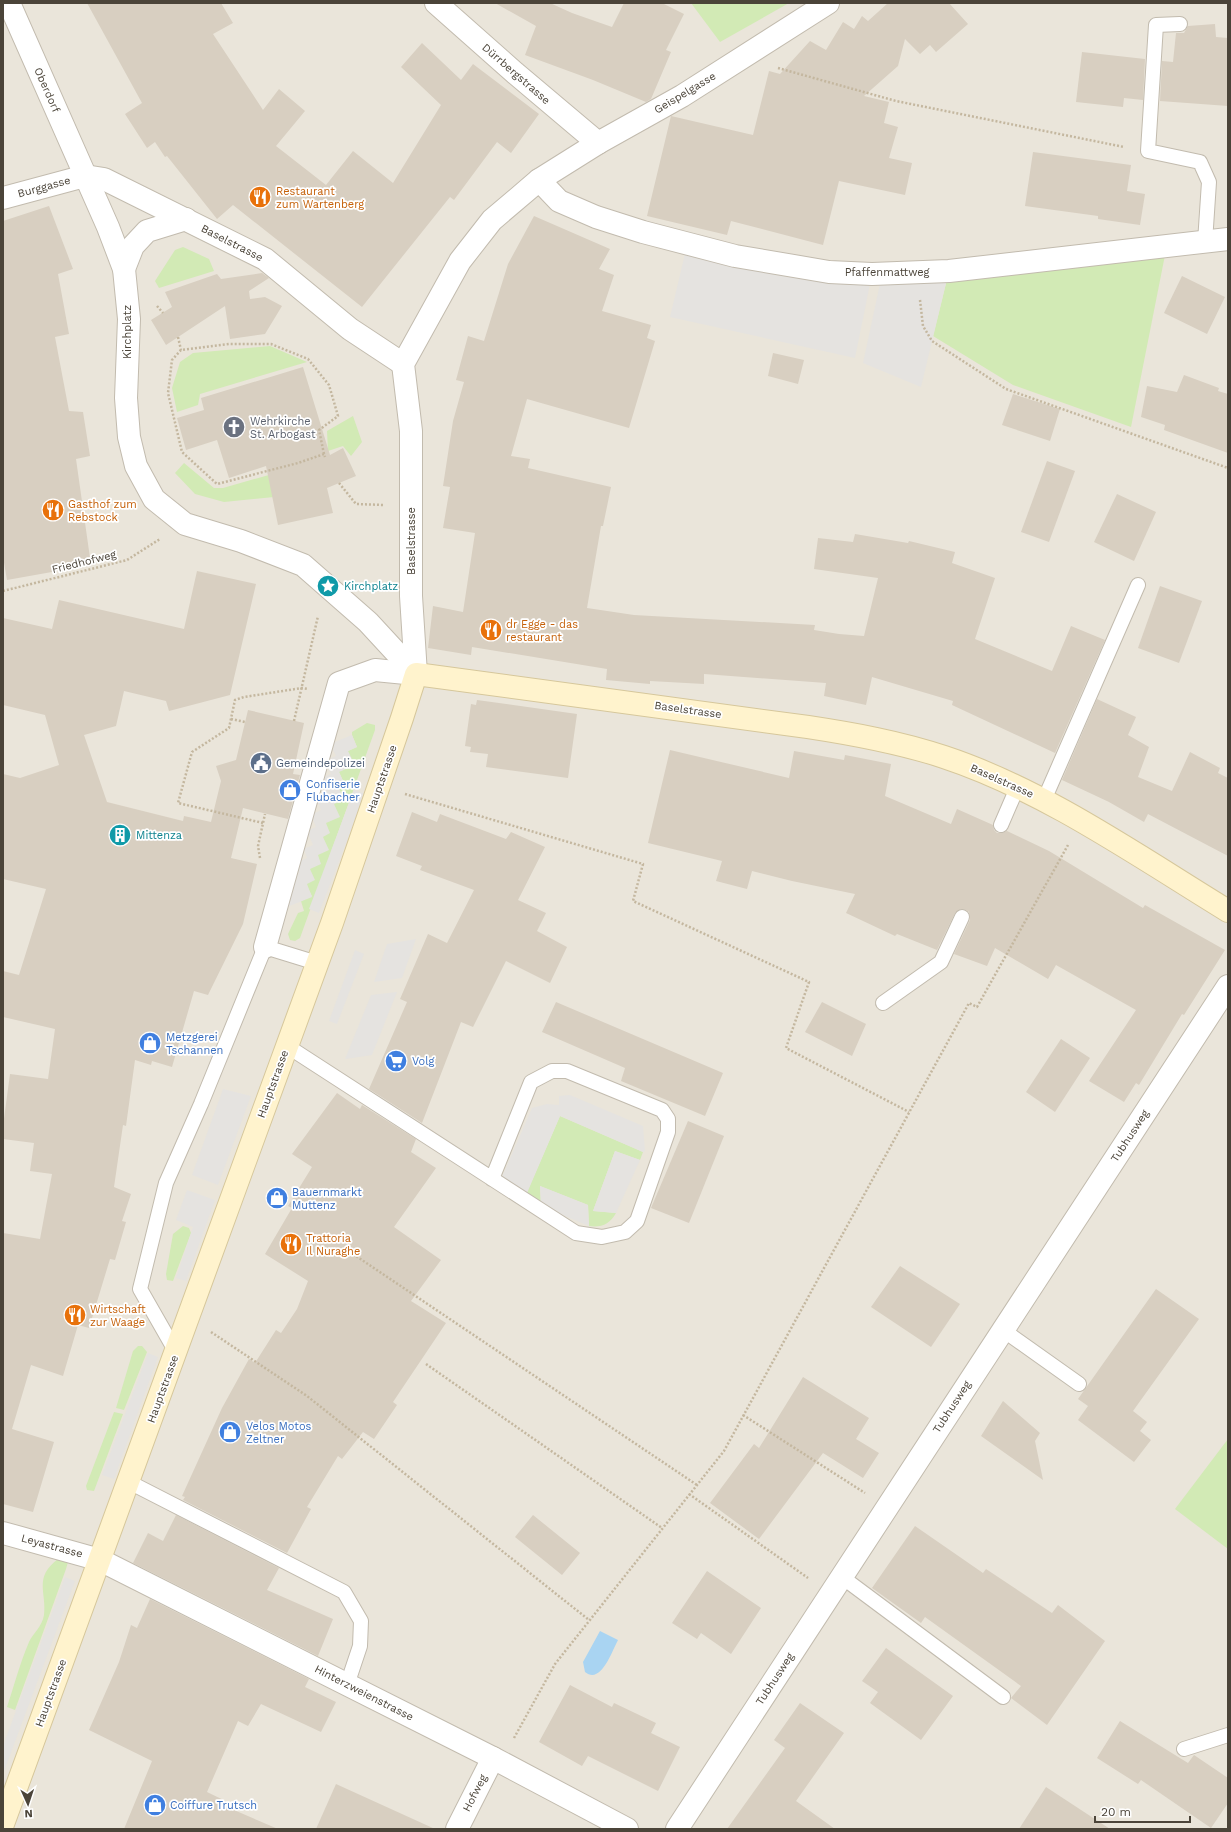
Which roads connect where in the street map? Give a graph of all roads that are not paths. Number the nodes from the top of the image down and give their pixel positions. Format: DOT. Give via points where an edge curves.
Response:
graph roads {
  1 [pos="9,3"];
  2 [pos="436,3"];
  3 [pos="828,3"];
  4 [pos="1180,24"];
  5 [pos="598,143"];
  6 [pos="85,176"];
  7 [pos="539,180"];
  8 [pos="3,198"];
  9 [pos="186,219"];
  10 [pos="1228,239"];
  11 [pos="1205,242"];
  12 [pos="124,269"];
  13 [pos="403,364"];
  14 [pos="1138,585"];
  15 [pos="416,674"];
  16 [pos="1017,788"];
  17 [pos="1044,800"];
  18 [pos="1001,825"];
  19 [pos="1228,911"];
  20 [pos="962,917"];
  21 [pos="265,947"];
  22 [pos="317,963"];
  23 [pos="1228,986"];
  24 [pos="883,1003"];
  25 [pos="287,1046"];
  26 [pos="492,1179"];
  27 [pos="1003,1330"];
  28 [pos="176,1352"];
  29 [pos="1079,1384"];
  30 [pos="129,1482"];
  31 [pos="3,1533"];
  32 [pos="100,1560"];
  33 [pos="836,1586"];
  34 [pos="347,1684"];
  35 [pos="1003,1697"];
  36 [pos="1228,1734"];
  37 [pos="1184,1749"];
  38 [pos="497,1760"];
  39 [pos="3,1824"];
  40 [pos="457,1829"];
  41 [pos="627,1829"];
  42 [pos="677,1829"];
  1 -- 6 [label="street, Oberdorf"];
  2 -- 5 [label="street, Dürrbergstrasse"];
  3 -- 5 [label="street, Geispelgasse" via="682,96"];
  4 -- 11 [label="lane" via="1156,25 1148,151 1200,162 1209,182"];
  5 -- 7 [label="street, Geispelgasse"];
  6 -- 8 [label="street, Burggasse"];
  6 -- 9 [label="street, Baselstrasse" via="104,179"];
  6 -- 12 [label="street, Kirchplatz"];
  7 -- 11 [label="street, Pfaffenmattweg" via="560,201 596,217 687,245 830,272 872,274 949,271"];
  7 -- 13 [label="street" via="492,220 460,261"];
  9 -- 12 [label="street, Kirchplatz" via="147,231 133,246"];
  9 -- 13 [label="street, Baselstrasse" via="265,259 350,329"];
  10 -- 11 [label="street, Pfaffenmattweg"];
  12 -- 15 [label="street, Kirchplatz" via="129,319 126,398 129,437 136,466 154,499 185,524 241,541 303,565 368,622"];
  13 -- 15 [label="street, Baselstrasse" via="411,431 411,596"];
  14 -- 17 [label="lane"];
  15 -- 16 [label="street, Baselstrasse" via="859,734 945,757"];
  15 -- 21 [label="street" via="375,670 339,683"];
  15 -- 22 [label="street, Hauptstrasse"];
  16 -- 17 [label="street, Baselstrasse"];
  16 -- 18 [label="lane"];
  17 -- 19 [label="street, Baselstrasse"];
  20 -- 24 [label="lane" via="941,962"];
  21 -- 22 [label="lane"];
  21 -- 28 [label="lane" via="166,1183 140,1289"];
  22 -- 25 [label="street, Hauptstrasse"];
  23 -- 27 [label="street, Tubhusweg"];
  25 -- 26 [label="lane"];
  25 -- 28 [label="street, Hauptstrasse"];
  26 -- 26 [label="lane" via="576,1233 602,1237 625,1232 637,1221 668,1132 668,1119 662,1110 567,1071 552,1071 531,1082"];
  27 -- 29 [label="lane"];
  27 -- 33 [label="street, Tubhusweg"];
  28 -- 30 [label="street, Hauptstrasse"];
  30 -- 32 [label="street, Hauptstrasse"];
  30 -- 34 [label="lane" via="344,1592 361,1621 360,1646"];
  31 -- 32 [label="street, Leyastrasse"];
  32 -- 34 [label="street, Hinterzweienstrasse"];
  32 -- 39 [label="street, Hauptstrasse"];
  33 -- 35 [label="lane"];
  33 -- 42 [label="street, Tubhusweg"];
  34 -- 38 [label="street, Hinterzweienstrasse"];
  36 -- 37 [label="lane"];
  38 -- 40 [label="street, Hofweg"];
  38 -- 41 [label="street, Hinterzweienstrasse"];
}
